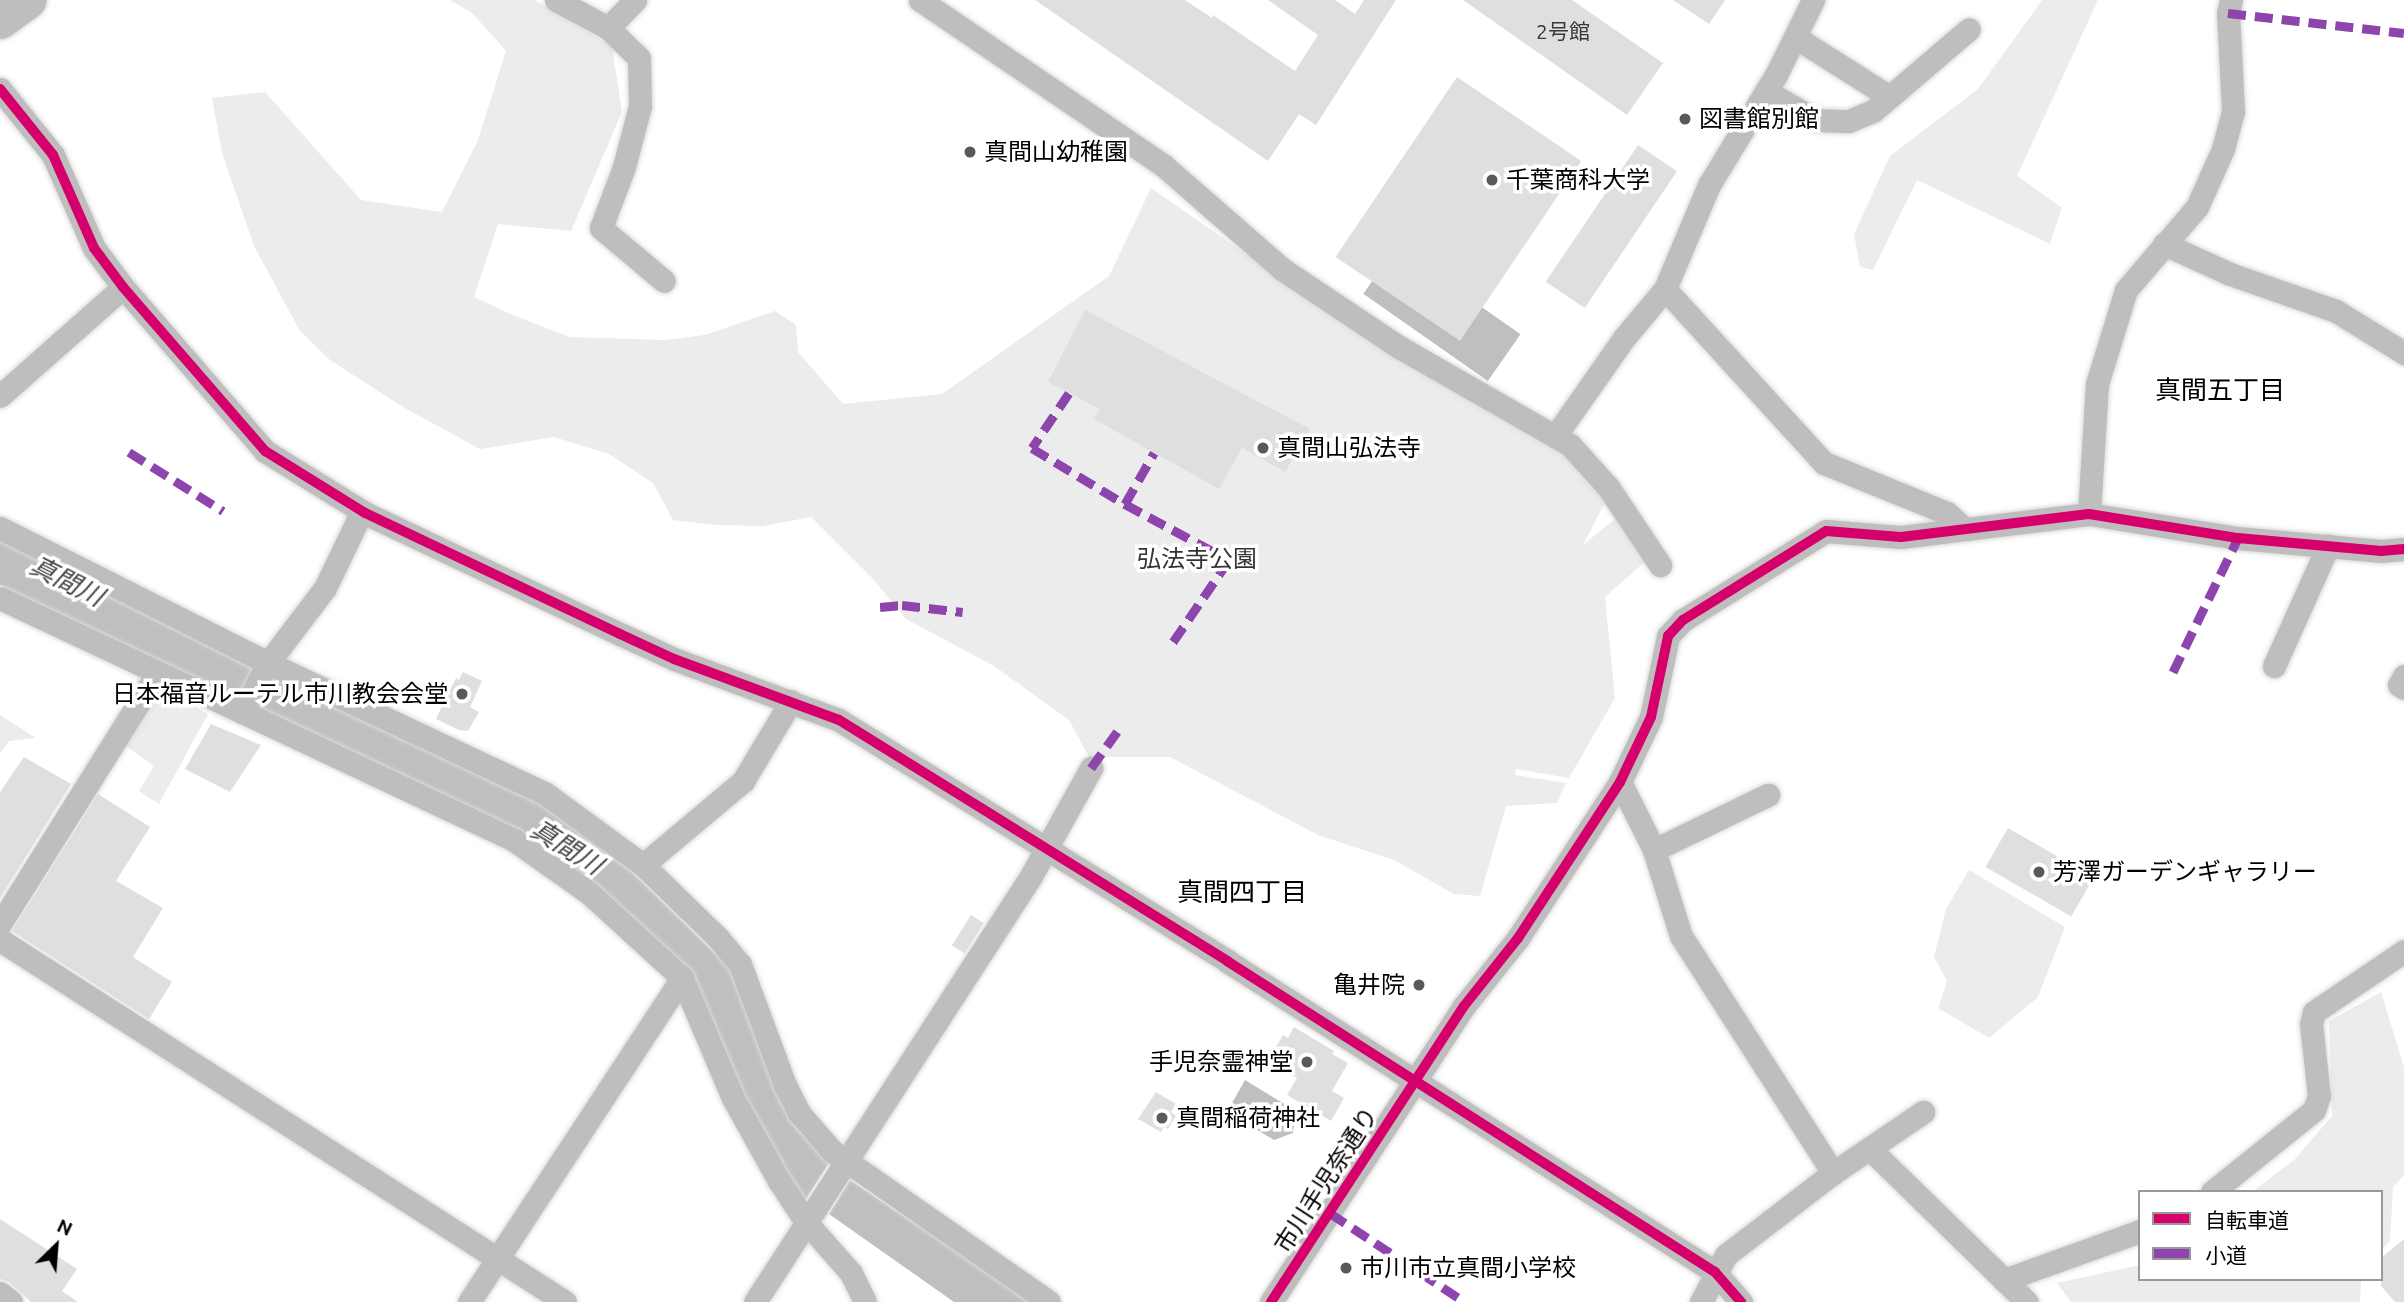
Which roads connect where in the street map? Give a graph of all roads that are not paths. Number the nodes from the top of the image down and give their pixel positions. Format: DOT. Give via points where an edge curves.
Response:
graph roads {
  1 [pos="27,0"];
  2 [pos="556,0"];
  3 [pos="635,0"];
  4 [pos="920,0"];
  5 [pos="1812,0"];
  6 [pos="2231,0"];
  7 [pos="0,20"];
  8 [pos="608,28"];
  9 [pos="1969,29"];
  10 [pos="1794,37"];
  11 [pos="0,89"];
  12 [pos="1766,91"];
  13 [pos="1890,97"];
  14 [pos="2164,244"];
  15 [pos="664,281"];
  16 [pos="123,288"];
  17 [pos="1665,289"];
  18 [pos="2404,353"];
  19 [pos="0,396"];
  20 [pos="1556,435"];
  21 [pos="362,511"];
  22 [pos="2089,514"];
  23 [pos="0,528"];
  24 [pos="1965,528"];
  25 [pos="2328,546"];
  26 [pos="2404,549"];
  27 [pos="1660,565"];
  28 [pos="0,598"];
  29 [pos="268,663"];
  30 [pos="2274,666"];
  31 [pos="159,672"];
  32 [pos="2404,676"];
  33 [pos="2404,688"];
  34 [pos="790,701"];
  35 [pos="242,712"];
  36 [pos="1091,768"];
  37 [pos="1620,782"];
  38 [pos="1768,795"];
  39 [pos="1045,850"];
  40 [pos="1654,850"];
  41 [pos="643,865"];
  42 [pos="0,924"];
  43 [pos="0,940"];
  44 [pos="2404,951"];
  45 [pos="682,978"];
  46 [pos="1416,1081"];
  47 [pos="1923,1112"];
  48 [pos="1870,1149"];
  49 [pos="844,1161"];
  50 [pos="1833,1173"];
  51 [pos="2214,1190"];
  52 [pos="807,1222"];
  53 [pos="2138,1232"];
  54 [pos="496,1258"];
  55 [pos="1715,1272"];
  56 [pos="2004,1280"];
  57 [pos="0,1293"];
  58 [pos="11,1302"];
  59 [pos="468,1302"];
  60 [pos="565,1302"];
  61 [pos="755,1302"];
  62 [pos="865,1302"];
  63 [pos="1049,1302"];
  64 [pos="1271,1302"];
  65 [pos="1701,1302"];
  66 [pos="1741,1302"];
  67 [pos="2027,1302"];
  1 -- 7 [label="main road"];
  2 -- 8 [label="street"];
  3 -- 8 [label="street"];
  4 -- 20 [label="street" via="1164,166 1282,269 1399,347"];
  5 -- 10 [label="street"];
  6 -- 14 [label="street" via="2233,111 2224,149 2197,207"];
  8 -- 15 [label="street" via="639,58 640,106 601,228"];
  9 -- 13 [label="street"];
  10 -- 12 [label="street"];
  10 -- 13 [label="street"];
  11 -- 16 [label="street" via="53,155 94,248"];
  12 -- 13 [label="street" via="1816,120 1849,121"];
  12 -- 17 [label="street" via="1709,185"];
  14 -- 18 [label="street" via="2230,274 2336,311"];
  14 -- 22 [label="street" via="2126,290 2108,342 2097,384"];
  16 -- 19 [label="street"];
  16 -- 21 [label="street" via="265,451"];
  17 -- 20 [label="street" via="1624,338"];
  17 -- 24 [label="street" via="1824,463 1947,513"];
  20 -- 27 [label="street" via="1608,487"];
  21 -- 29 [label="street" via="325,588"];
  21 -- 34 [label="street" via="674,659"];
  22 -- 24 [label="street, 市川手児奈通り"];
  22 -- 25 [label="street, 市川手児奈通り" via="2238,538"];
  23 -- 29 [label="street"];
  24 -- 37 [label="street, 市川手児奈通り" via="1901,537 1826,531 1683,620 1668,636 1651,717"];
  25 -- 26 [label="street, 市川手児奈通り"];
  25 -- 30 [label="street"];
  28 -- 31 [label="street"];
  29 -- 35 [label="street"];
  29 -- 41 [label="street" via="546,794"];
  31 -- 35 [label="street"];
  31 -- 42 [label="street"];
  32 -- 33 [label="street" via="2399,685"];
  34 -- 39 [label="street" via="839,720"];
  34 -- 41 [label="street" via="743,781"];
  35 -- 45 [label="street" via="514,840 589,893"];
  36 -- 39 [label="street"];
  37 -- 40 [label="street"];
  37 -- 46 [label="street, 市川手児奈通り" via="1518,938 1464,1006"];
  38 -- 40 [label="street"];
  39 -- 46 [label="street"];
  39 -- 49 [label="street"];
  40 -- 50 [label="street" via="1681,936"];
  41 -- 49 [label="street" via="740,964 799,1113"];
  43 -- 54 [label="street"];
  44 -- 51 [label="street" via="2314,1012 2311,1024 2319,1096 2314,1110"];
  45 -- 52 [label="street" via="733,1098"];
  45 -- 54 [label="street"];
  46 -- 55 [label="street"];
  46 -- 64 [label="street, 市川手児奈通り"];
  47 -- 48 [label="street"];
  48 -- 50 [label="street"];
  48 -- 56 [label="street"];
  49 -- 52 [label="street"];
  49 -- 63 [label="street"];
  50 -- 55 [label="street" via="1726,1255"];
  52 -- 61 [label="street"];
  52 -- 62 [label="street" via="851,1273"];
  53 -- 56 [label="street"];
  54 -- 59 [label="street"];
  54 -- 60 [label="street"];
  55 -- 65 [label="street"];
  55 -- 66 [label="street"];
  56 -- 67 [label="street"];
  57 -- 58 [label="street"];
}
